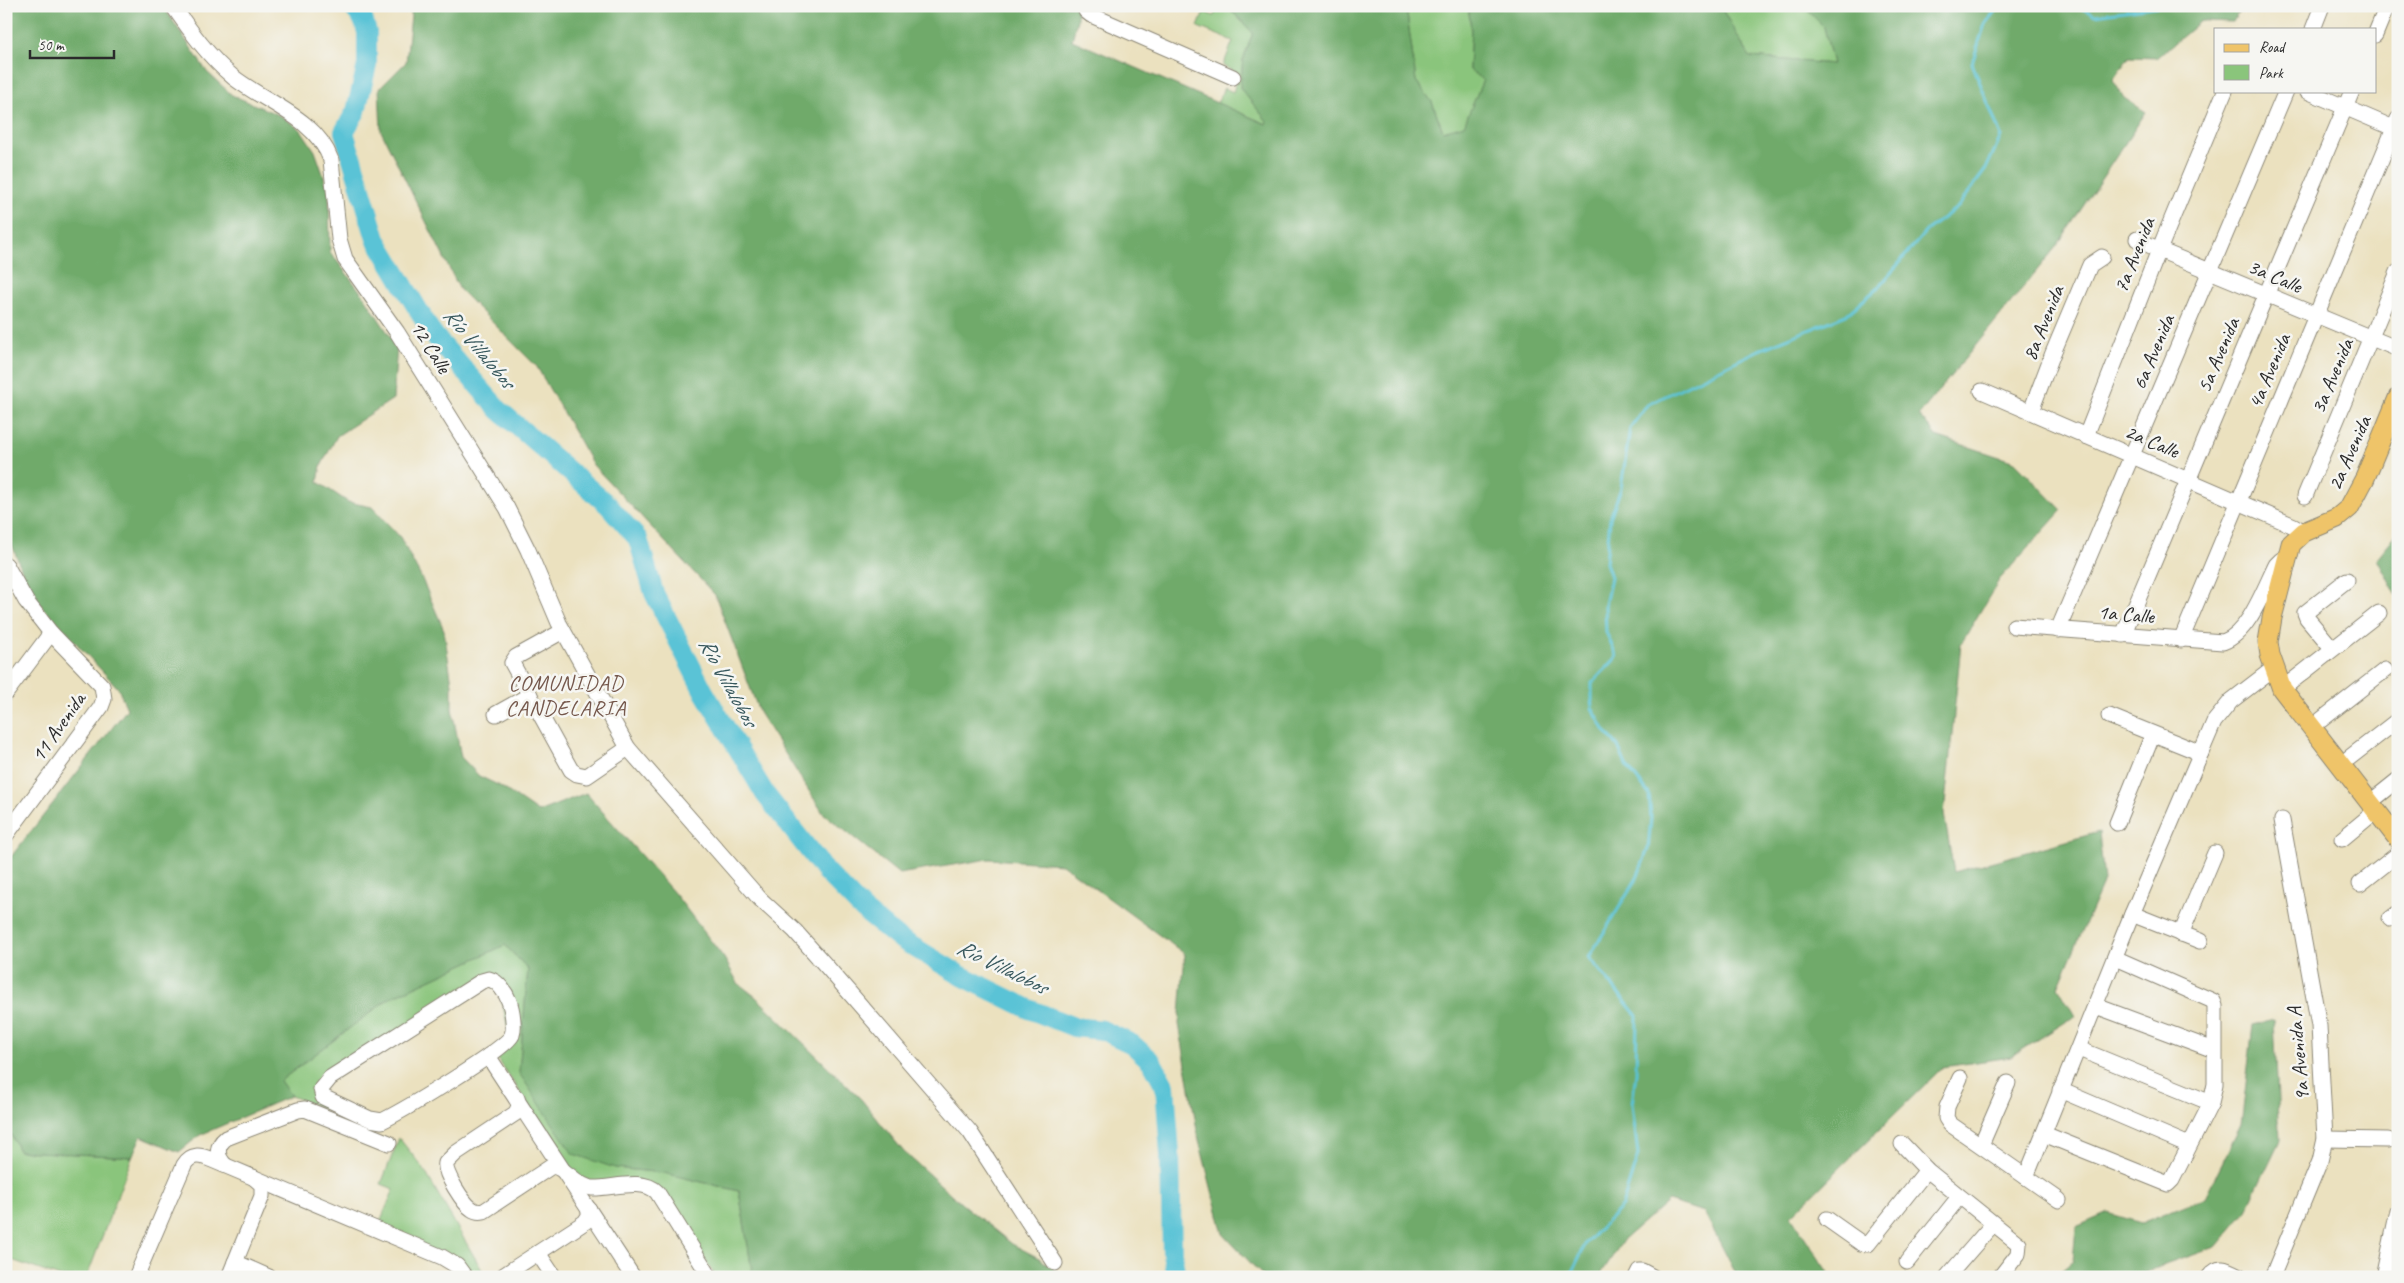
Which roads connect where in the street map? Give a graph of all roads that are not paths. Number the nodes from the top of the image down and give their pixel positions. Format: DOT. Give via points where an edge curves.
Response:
graph roads {
  1 [pos="173,6"];
  2 [pos="2322,6"];
  3 [pos="2387,6"];
  4 [pos="1088,11"];
  5 [pos="2313,28"];
  6 [pos="2376,33"];
  7 [pos="1233,77"];
  8 [pos="2225,92"];
  9 [pos="2286,92"];
  10 [pos="2309,92"];
  11 [pos="2352,92"];
  12 [pos="2345,107"];
  13 [pos="2396,126"];
  14 [pos="2137,239"];
  15 [pos="2159,250"];
  16 [pos="2102,257"];
  17 [pos="2210,271"];
  18 [pos="2398,272"];
  19 [pos="2266,295"];
  20 [pos="2316,316"];
  21 [pos="2371,338"];
  22 [pos="2398,349"];
  23 [pos="1982,391"];
  24 [pos="2398,398"];
  25 [pos="2031,411"];
  26 [pos="2086,436"];
  27 [pos="2132,455"];
  28 [pos="2188,480"];
  29 [pos="2305,496"];
  30 [pos="2238,501"];
  31 [pos="2304,532"];
  32 [pos="2286,560"];
  33 [pos="6,565"];
  34 [pos="2347,580"];
  35 [pos="2379,613"];
  36 [pos="2014,626"];
  37 [pos="2058,630"];
  38 [pos="563,631"];
  39 [pos="51,633"];
  40 [pos="2123,635"];
  41 [pos="2181,640"];
  42 [pos="2332,648"];
  43 [pos="2274,668"];
  44 [pos="2385,670"];
  45 [pos="2287,686"];
  46 [pos="6,693"];
  47 [pos="530,695"];
  48 [pos="496,714"];
  49 [pos="2108,716"];
  50 [pos="2321,720"];
  51 [pos="2398,720"];
  52 [pos="2154,734"];
  53 [pos="628,748"];
  54 [pos="2201,753"];
  55 [pos="2349,758"];
  56 [pos="2398,780"];
  57 [pos="2377,803"];
  58 [pos="2282,820"];
  59 [pos="2117,823"];
  60 [pos="2398,823"];
  61 [pos="6,835"];
  62 [pos="2342,839"];
  63 [pos="2398,839"];
  64 [pos="2215,853"];
  65 [pos="2398,854"];
  66 [pos="2360,884"];
  67 [pos="2132,914"];
  68 [pos="2181,934"];
  69 [pos="2200,941"];
  70 [pos="2114,958"];
  71 [pos="2096,1006"];
  72 [pos="2079,1049"];
  73 [pos="2214,1050"];
  74 [pos="488,1056"];
  75 [pos="1960,1078"];
  76 [pos="2008,1083"];
  77 [pos="2060,1090"];
  78 [pos="517,1098"];
  79 [pos="2210,1103"];
  80 [pos="2044,1134"];
  81 [pos="226,1138"];
  82 [pos="2325,1139"];
  83 [pos="2388,1140"];
  84 [pos="389,1143"];
  85 [pos="1902,1144"];
  86 [pos="2189,1145"];
  87 [pos="1981,1146"];
  88 [pos="189,1158"];
  89 [pos="225,1165"];
  90 [pos="1927,1170"];
  91 [pos="567,1176"];
  92 [pos="253,1177"];
  93 [pos="2026,1177"];
  94 [pos="1959,1197"];
  95 [pos="2059,1200"];
  96 [pos="588,1208"];
  97 [pos="2398,1210"];
  98 [pos="1827,1219"];
  99 [pos="1993,1224"];
  100 [pos="2396,1230"];
  101 [pos="538,1253"];
  102 [pos="235,1262"];
  103 [pos="1906,1262"];
  104 [pos="1055,1263"];
  105 [pos="504,1275"];
  106 [pos="1636,1276"];
  107 [pos="2385,1276"];
  108 [pos="136,1277"];
  109 [pos="229,1277"];
  110 [pos="269,1277"];
  111 [pos="465,1277"];
  112 [pos="554,1277"];
  113 [pos="633,1277"];
  114 [pos="710,1277"];
  115 [pos="1653,1277"];
  116 [pos="1947,1277"];
  117 [pos="2000,1277"];
  118 [pos="2208,1277"];
  119 [pos="2241,1277"];
  120 [pos="2272,1277"];
  1 -- 38 [label="street, 12 Calle" via="219,65 309,126 327,148 331,160 338,239 345,259 397,332 507,508"];
  2 -- 5 [label="street"];
  3 -- 6 [label="street"];
  4 -- 7 [label="street"];
  8 -- 15 [label="street, 7a Avenida"];
  9 -- 17 [label="street, 6a Avenida"];
  10 -- 12 [label="street"];
  11 -- 12 [label="street, 5a Avenida"];
  12 -- 13 [label="street"];
  12 -- 19 [label="street, 5a Avenida"];
  13 -- 20 [label="street, 4a Avenida"];
  14 -- 15 [label="street, 3a Calle"];
  15 -- 17 [label="street, 3a Calle"];
  15 -- 26 [label="street, 7a Avenida"];
  16 -- 25 [label="street, 8a Avenida" via="2090,265"];
  17 -- 19 [label="street, 3a Calle"];
  17 -- 27 [label="street, 6a Avenida"];
  18 -- 21 [label="street, 3a Avenida"];
  19 -- 20 [label="street, 3a Calle"];
  19 -- 28 [label="street, 5a Avenida"];
  20 -- 21 [label="street, 3a Calle"];
  20 -- 30 [label="street, 4a Avenida"];
  21 -- 22 [label="street, 3a Calle"];
  21 -- 29 [label="street, 3a Avenida"];
  23 -- 25 [label="street, 2a Calle"];
  24 -- 31 [label="main road, 2a Avenida" via="2352,503 2342,514"];
  25 -- 26 [label="street, 2a Calle"];
  26 -- 27 [label="street, 2a Calle"];
  27 -- 28 [label="street, 2a Calle"];
  27 -- 37 [label="street, 6a Avenida"];
  28 -- 30 [label="street, 2a Calle"];
  28 -- 40 [label="street, 5a Avenida"];
  30 -- 31 [label="street, 2a Calle"];
  30 -- 41 [label="street, 4a Avenida"];
  31 -- 32 [label="main road" via="2291,544"];
  32 -- 41 [label="street, 1a Calle" via="2276,565 2246,623 2234,637 2217,643"];
  32 -- 43 [label="main road" via="2270,628 2269,648"];
  33 -- 39 [label="street" via="26,601"];
  34 -- 42 [label="street" via="2305,613"];
  35 -- 42 [label="street"];
  36 -- 37 [label="street, 1a Calle"];
  37 -- 40 [label="street, 1a Calle"];
  38 -- 47 [label="street" via="514,658 512,663"];
  38 -- 53 [label="street, 12 Calle"];
  39 -- 46 [label="street"];
  39 -- 61 [label="street, 11 Avenida" via="104,691 104,699"];
  40 -- 41 [label="street, 1a Calle"];
  42 -- 45 [label="street"];
  43 -- 45 [label="main road"];
  43 -- 54 [label="street" via="2220,712"];
  44 -- 50 [label="street"];
  45 -- 50 [label="main road"];
  45 -- 57 [label="main road"];
  47 -- 48 [label="street"];
  47 -- 53 [label="street" via="571,770 577,774 587,776"];
  49 -- 52 [label="street"];
  50 -- 55 [label="main road"];
  51 -- 55 [label="street"];
  52 -- 54 [label="street"];
  52 -- 59 [label="street"];
  53 -- 104 [label="street, 12 Calle" via="760,899 823,962 970,1132"];
  54 -- 67 [label="street"];
  55 -- 57 [label="main road"];
  56 -- 57 [label="street"];
  57 -- 60 [label="main road"];
  57 -- 62 [label="street"];
  57 -- 63 [label="main road"];
  58 -- 82 [label="street, 9a Avenida A" via="2319,1026"];
  64 -- 68 [label="street"];
  65 -- 66 [label="street"];
  67 -- 68 [label="street"];
  67 -- 70 [label="street"];
  68 -- 69 [label="street"];
  70 -- 71 [label="street"];
  70 -- 73 [label="street" via="2213,1001"];
  71 -- 72 [label="street"];
  71 -- 73 [label="street"];
  72 -- 77 [label="street"];
  72 -- 79 [label="street"];
  73 -- 79 [label="street" via="2215,1084"];
  74 -- 74 [label="street" via="382,1121 327,1100 322,1094 323,1085 330,1078 489,979 496,982 510,1001 514,1029 511,1037"];
  74 -- 78 [label="street"];
  75 -- 87 [label="street" via="1947,1107 1946,1118"];
  76 -- 87 [label="street"];
  77 -- 80 [label="street"];
  77 -- 86 [label="street"];
  78 -- 91 [label="street"];
  78 -- 91 [label="street" via="519,1106 516,1113 451,1157 445,1166 446,1172 469,1206 478,1212 550,1166 559,1168"];
  79 -- 86 [label="street"];
  80 -- 86 [label="street" via="2168,1184"];
  80 -- 93 [label="street"];
  81 -- 84 [label="street" via="305,1109"];
  81 -- 88 [label="street"];
  81 -- 89 [label="street" via="218,1152"];
  82 -- 83 [label="street"];
  82 -- 120 [label="street, 9a Avenida A" via="2320,1161"];
  85 -- 90 [label="street"];
  87 -- 93 [label="street"];
  88 -- 89 [label="street" via="200,1156"];
  88 -- 108 [label="street"];
  89 -- 92 [label="street"];
  90 -- 94 [label="street"];
  90 -- 98 [label="street" via="1868,1244 1861,1244"];
  91 -- 96 [label="street"];
  91 -- 114 [label="street" via="593,1188 641,1185 654,1190"];
  92 -- 102 [label="street" via="260,1182 263,1192"];
  92 -- 111 [label="street" via="442,1257 458,1266"];
  93 -- 95 [label="street"];
  94 -- 99 [label="street"];
  94 -- 103 [label="street"];
  96 -- 101 [label="street" via="585,1222"];
  96 -- 113 [label="street"];
  97 -- 100 [label="street"];
  99 -- 116 [label="street"];
  99 -- 117 [label="street" via="2020,1246 2018,1254"];
  100 -- 107 [label="street"];
  101 -- 105 [label="street"];
  101 -- 112 [label="street"];
  102 -- 109 [label="street"];
  102 -- 110 [label="street"];
  106 -- 115 [label="street" via="1642,1271"];
  118 -- 119 [label="street" via="2218,1268"];
}
